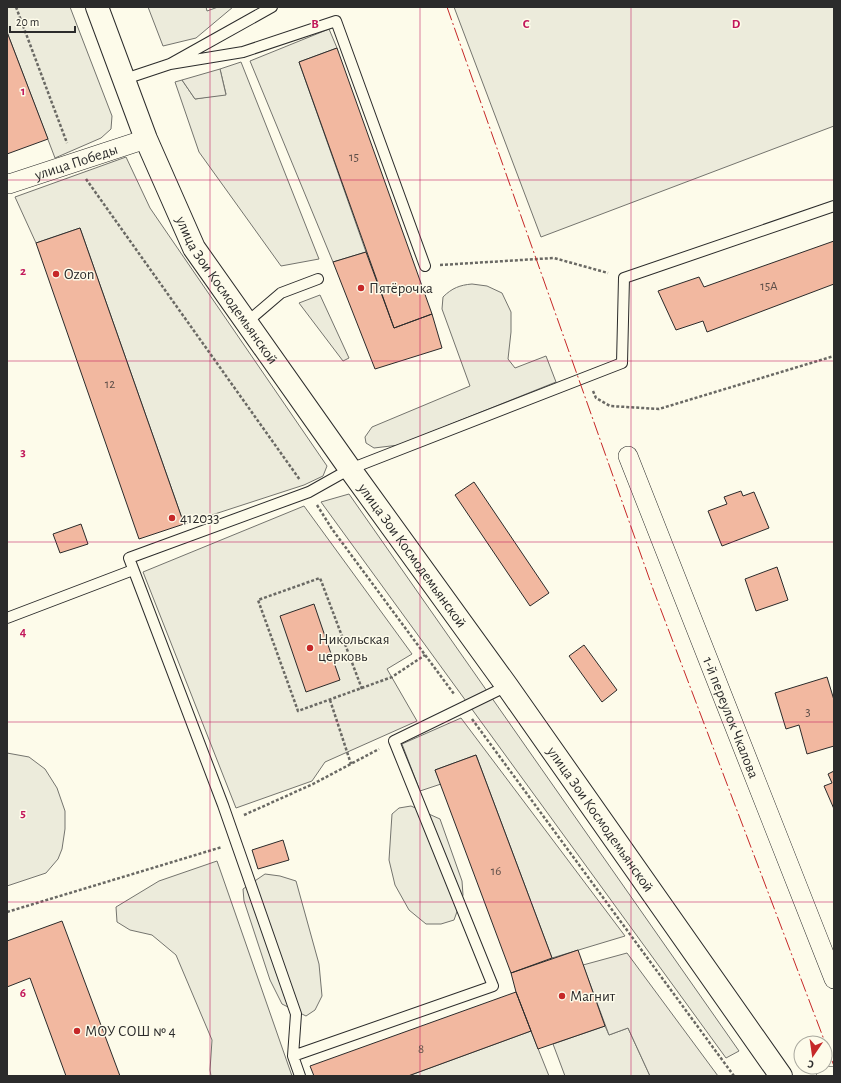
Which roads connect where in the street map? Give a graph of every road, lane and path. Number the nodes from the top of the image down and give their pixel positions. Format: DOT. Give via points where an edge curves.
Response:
graph roads {
  1 [pos="16,7"];
  2 [pos="97,7"];
  3 [pos="272,7"];
  4 [pos="170,64"];
  5 [pos="125,79"];
  6 [pos="146,139"];
  7 [pos="74,162"];
  8 [pos="7,183"];
  9 [pos="834,206"];
  10 [pos="426,266"];
  11 [pos="624,278"];
  12 [pos="318,279"];
  13 [pos="247,322"];
  14 [pos="834,356"];
  15 [pos="588,376"];
  16 [pos="628,456"];
  17 [pos="350,469"];
  18 [pos="309,492"];
  19 [pos="133,570"];
  20 [pos="7,618"];
  21 [pos="425,655"];
  22 [pos="507,686"];
  23 [pos="362,689"];
  24 [pos="330,700"];
  25 [pos="464,708"];
  26 [pos="394,741"];
  27 [pos="351,764"];
  28 [pos="229,822"];
  29 [pos="236,842"];
  30 [pos="7,912"];
  31 [pos="834,979"];
  32 [pos="293,1056"];
  33 [pos="300,1076"];
  34 [pos="734,1076"];
  35 [pos="781,1076"];
  36 [pos="826,1076"];
  37 [pos="834,1076"];
  1 -- 7 [label="path"];
  2 -- 5 [label="main road, улица Зои Космодемьянской"];
  3 -- 4 [label="lane"];
  4 -- 5 [label="lane"];
  4 -- 10 [label="lane" via="243,52 336,21"];
  5 -- 6 [label="main road, улица Зои Космодемьянской"];
  6 -- 7 [label="street, улица Победы"];
  6 -- 13 [label="main road, улица Зои Космодемьянской" via="194,248"];
  7 -- 8 [label="street, улица Победы"];
  7 -- 18 [label="path"];
  9 -- 11 [label="lane"];
  10 -- 11 [label="path" via="554,258"];
  11 -- 15 [label="lane" via="622,363"];
  12 -- 13 [label="lane" via="281,293"];
  13 -- 17 [label="main road, улица Зои Космодемьянской"];
  14 -- 15 [label="path" via="659,409 610,406 596,398"];
  15 -- 17 [label="lane"];
  16 -- 31 [label="street, 1-й переулок Чкалова"];
  17 -- 18 [label="lane"];
  17 -- 22 [label="main road, улица Зои Космодемьянской"];
  18 -- 19 [label="lane" via="129,558"];
  18 -- 21 [label="path" via="332,529"];
  19 -- 20 [label="lane"];
  19 -- 28 [label="lane"];
  21 -- 23 [label="path" via="392,677"];
  21 -- 25 [label="path"];
  22 -- 25 [label="lane"];
  22 -- 35 [label="main road, улица Зои Космодемьянской"];
  23 -- 24 [label="path"];
  23 -- 24 [label="path" via="320,578 258,600 298,711"];
  24 -- 27 [label="path"];
  25 -- 26 [label="lane"];
  25 -- 34 [label="path"];
  26 -- 27 [label="path"];
  26 -- 32 [label="lane" via="492,986"];
  27 -- 28 [label="path"];
  28 -- 29 [label="lane"];
  29 -- 30 [label="path"];
  29 -- 32 [label="lane" via="296,1014"];
  32 -- 33 [label="lane"];
  36 -- 37 [label="street"];
}
